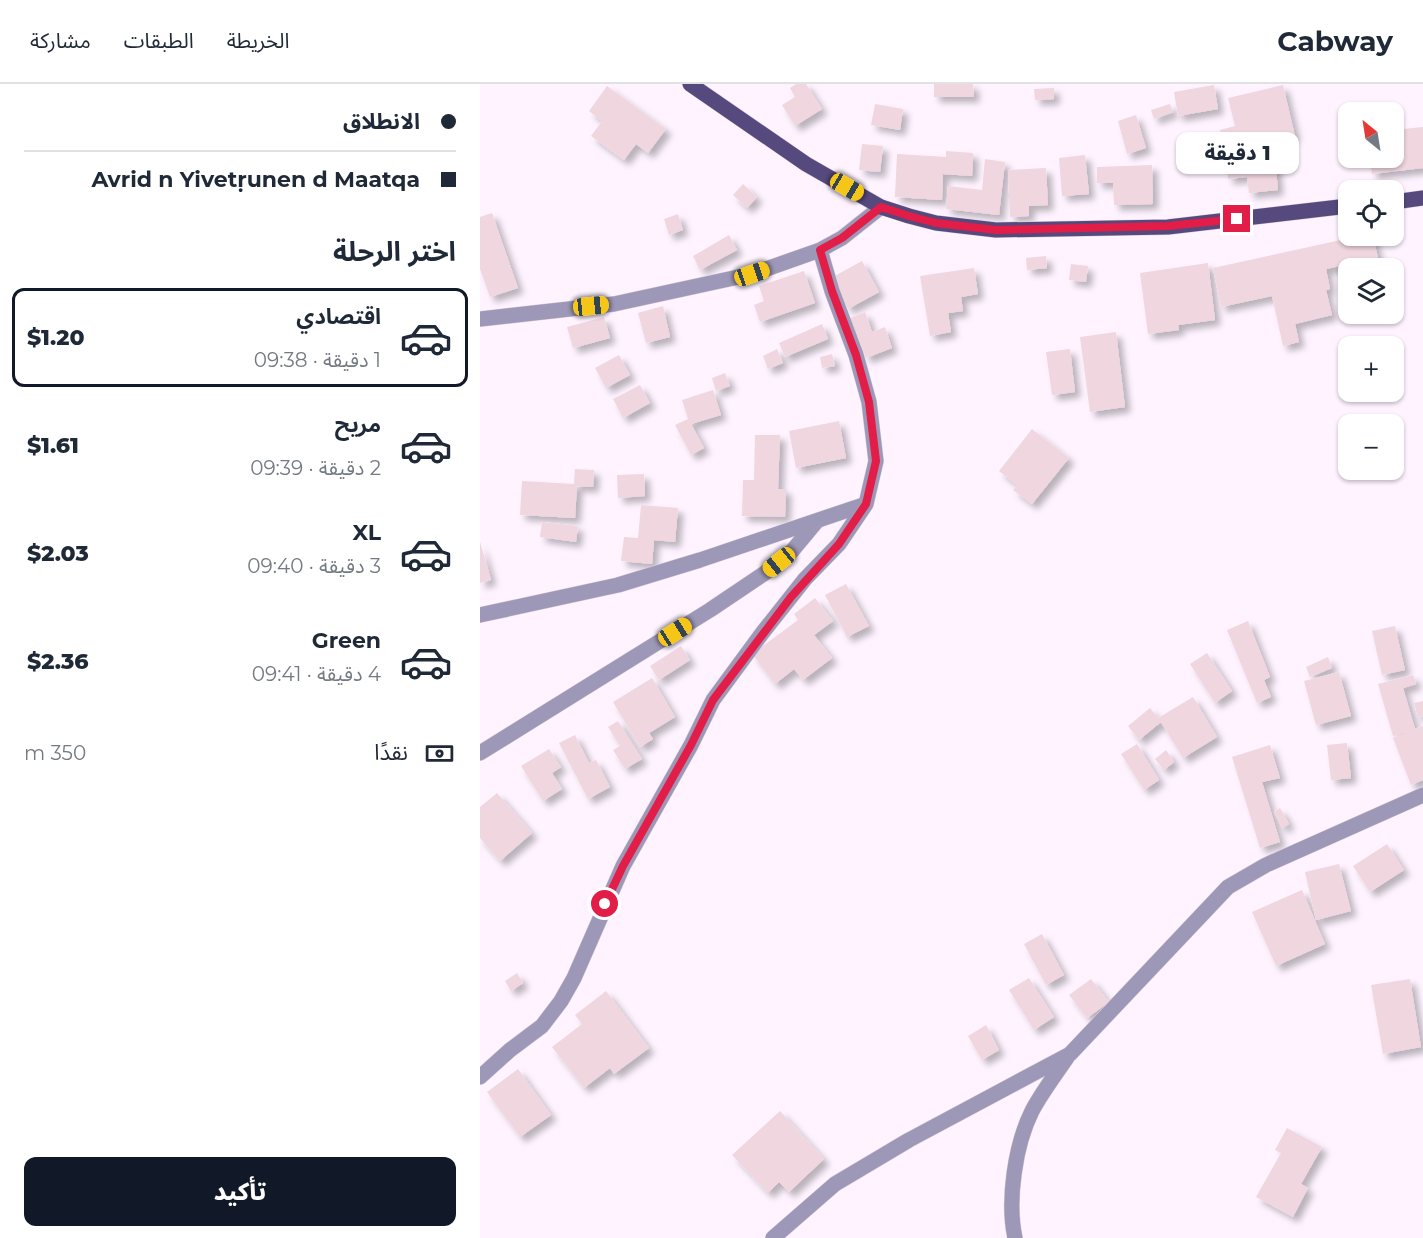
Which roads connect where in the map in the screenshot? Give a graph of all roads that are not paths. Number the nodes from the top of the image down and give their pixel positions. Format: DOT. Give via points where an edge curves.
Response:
graph roads {
  1 [pos="690,84"];
  2 [pos="1423,198"];
  3 [pos="1404,201"];
  4 [pos="881,207"];
  5 [pos="1338,207"];
  6 [pos="820,250"];
  7 [pos="480,319"];
  8 [pos="866,504"];
  9 [pos="817,522"];
  10 [pos="480,615"];
  11 [pos="480,753"];
  12 [pos="1423,795"];
  13 [pos="1070,1054"];
  14 [pos="480,1077"];
  15 [pos="773,1238"];
  16 [pos="1015,1238"];
  1 -- 4 [label="main road" via="806,164"];
  2 -- 3 [label="main road"];
  4 -- 5 [label="main road" via="936,223 996,230 1168,226"];
  4 -- 6 [label="street"];
  6 -- 7 [label="street" via="752,274 625,302"];
  6 -- 8 [label="street" via="869,402 876,461"];
  8 -- 9 [label="street"];
  8 -- 14 [label="street" via="839,544 791,597 713,700 623,866 561,1001 542,1026"];
  9 -- 10 [label="street" via="618,585"];
  9 -- 11 [label="street" via="792,551 765,573"];
  12 -- 13 [label="street" via="1266,865 1228,887"];
  13 -- 15 [label="street" via="835,1184"];
  13 -- 16 [label="street" via="1032,1112 1025,1132 1011,1203"];
}
